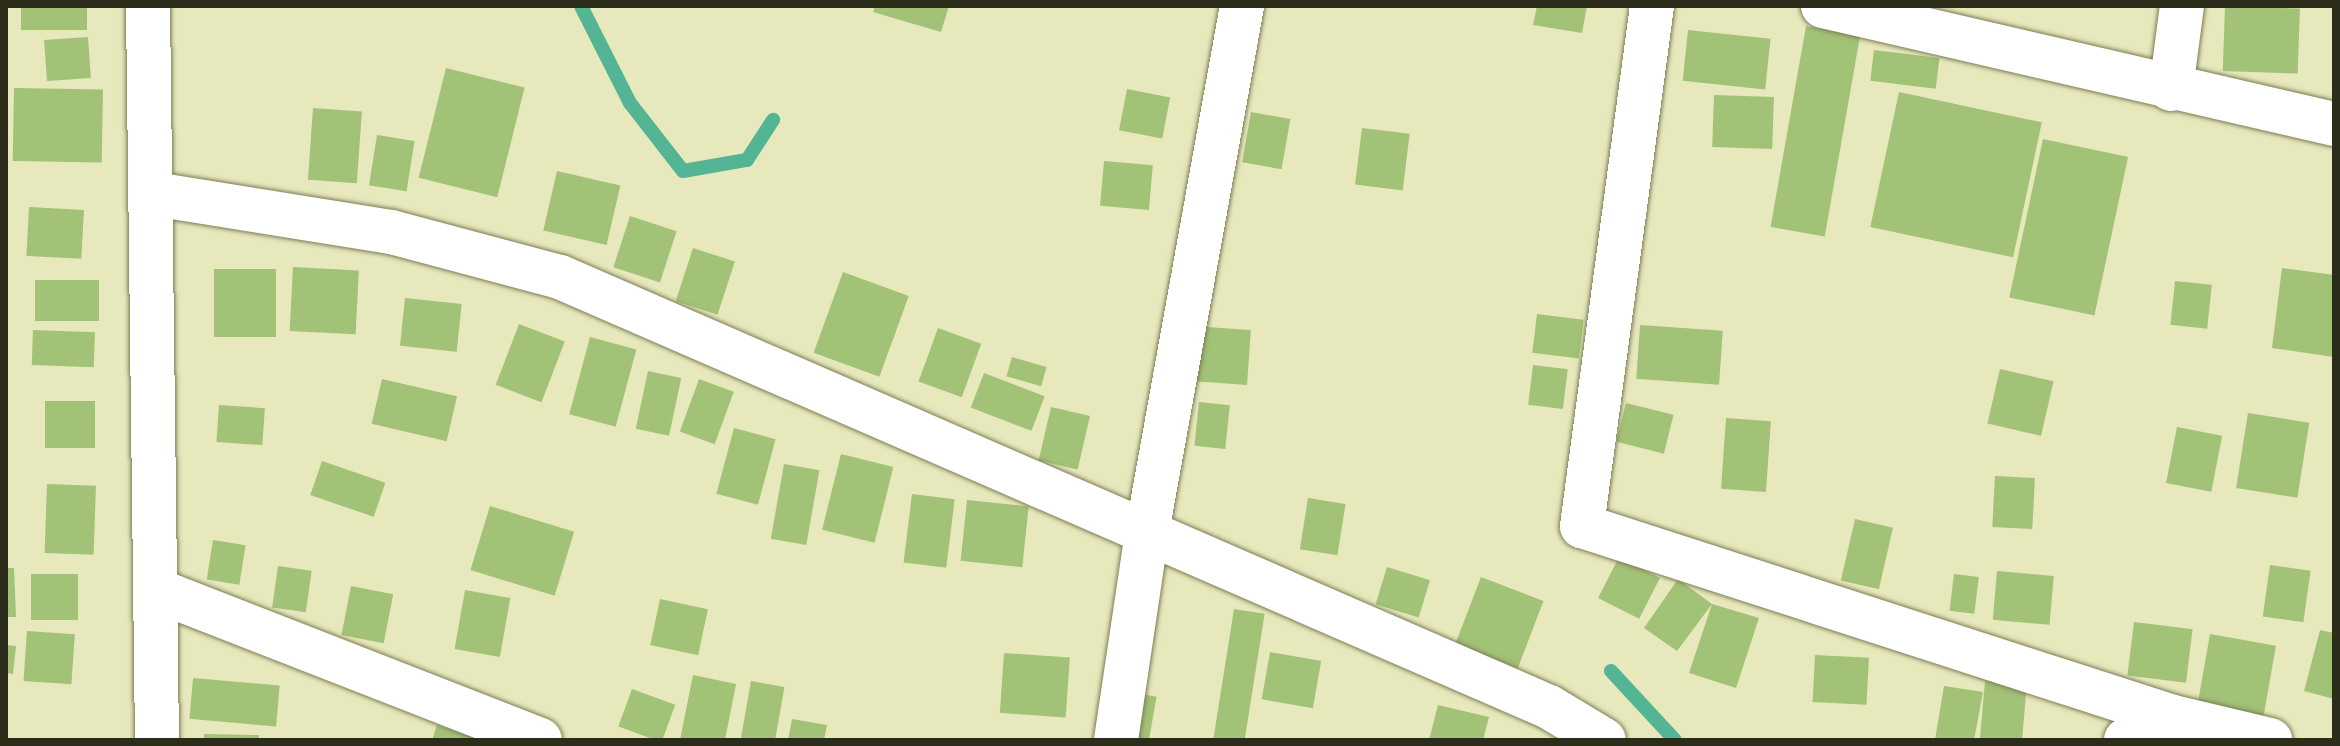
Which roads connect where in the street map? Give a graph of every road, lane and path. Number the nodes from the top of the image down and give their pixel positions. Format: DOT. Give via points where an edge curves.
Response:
graph roads {
  1 [pos="148,6"];
  2 [pos="1242,6"];
  3 [pos="1652,6"];
  4 [pos="1823,6"];
  5 [pos="2182,6"];
  6 [pos="2171,89"];
  7 [pos="2334,124"];
  8 [pos="154,194"];
  9 [pos="1147,532"];
  10 [pos="156,590"];
  11 [pos="2173,717"];
  12 [pos="157,740"];
  13 [pos="540,740"];
  14 [pos="1116,740"];
  15 [pos="1604,740"];
  16 [pos="2126,740"];
  17 [pos="2270,740"];
  1 -- 8 [label="street"];
  2 -- 9 [label="street"];
  3 -- 11 [label="street" via="1582,526"];
  4 -- 6 [label="street"];
  5 -- 6 [label="street"];
  6 -- 7 [label="street"];
  8 -- 9 [label="street" via="391,232 560,277"];
  8 -- 10 [label="street"];
  9 -- 14 [label="street"];
  9 -- 15 [label="street" via="1549,707"];
  10 -- 12 [label="street"];
  10 -- 13 [label="street"];
  11 -- 16 [label="street"];
  11 -- 17 [label="street"];
}
